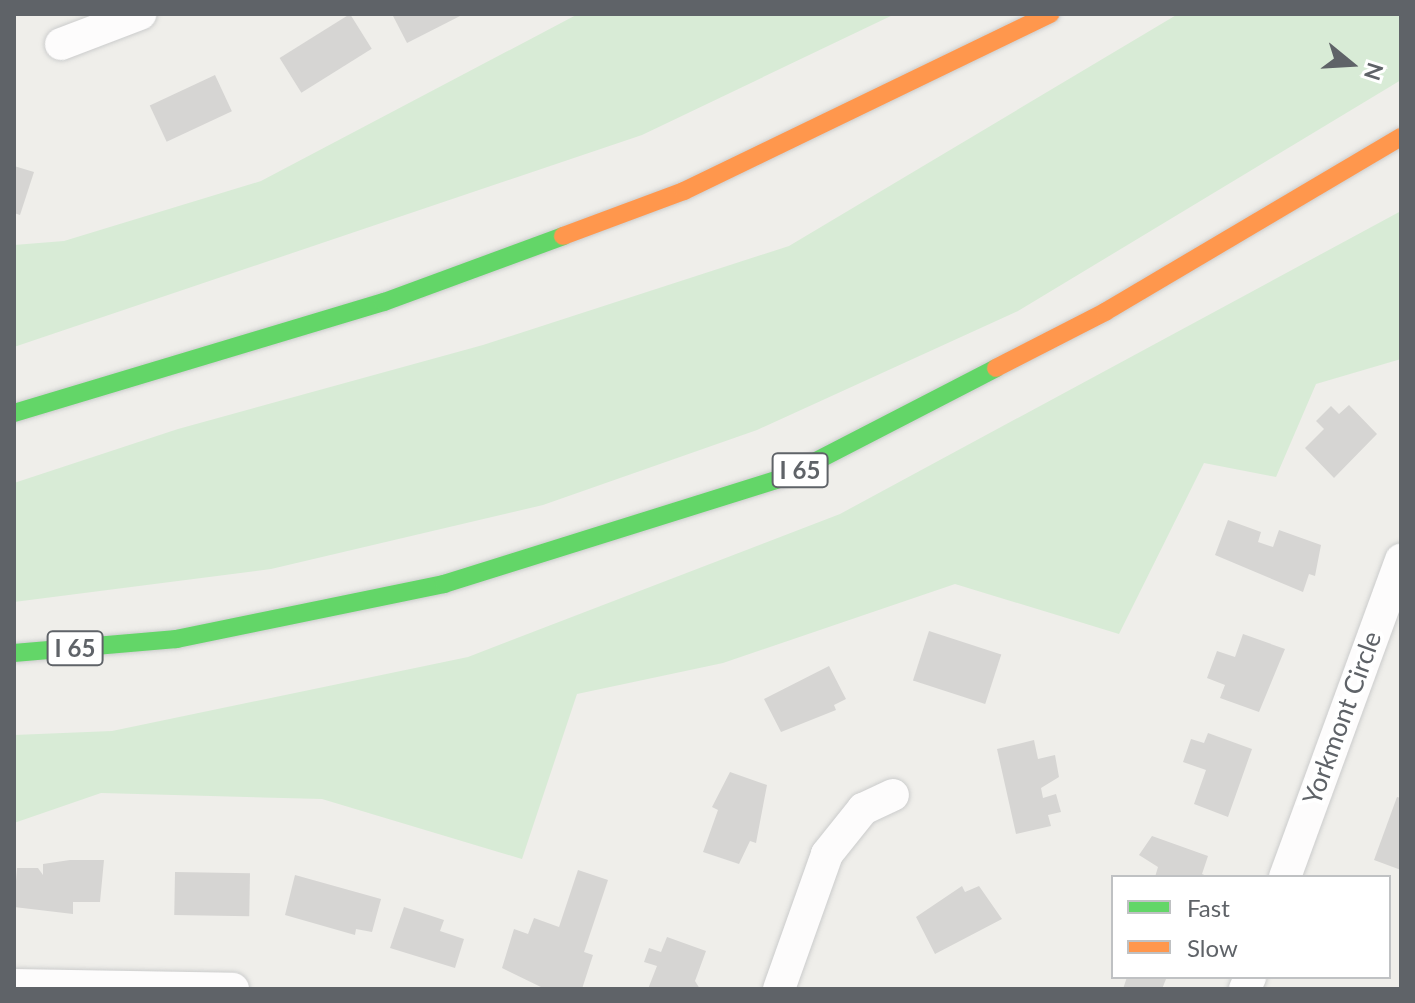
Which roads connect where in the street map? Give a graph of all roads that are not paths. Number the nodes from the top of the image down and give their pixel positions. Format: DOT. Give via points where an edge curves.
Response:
graph roads {
  1 [pos="140,14"];
  2 [pos="1050,14"];
  3 [pos="61,44"];
  4 [pos="1401,137"];
  5 [pos="14,413"];
  6 [pos="1401,560"];
  7 [pos="14,653"];
  8 [pos="893,795"];
  9 [pos="1286,875"];
  10 [pos="14,985"];
  11 [pos="233,989"];
  12 [pos="779,989"];
  1 -- 3 [label="street"];
  2 -- 5 [label="highway" via="684,191 384,302"];
  4 -- 7 [label="highway, I 65" via="1105,312 785,477 444,584 176,639"];
  6 -- 9 [label="street, Yorkmont Circle"];
  8 -- 12 [label="street" via="863,809 827,854"];
  10 -- 11 [label="street"];
}
